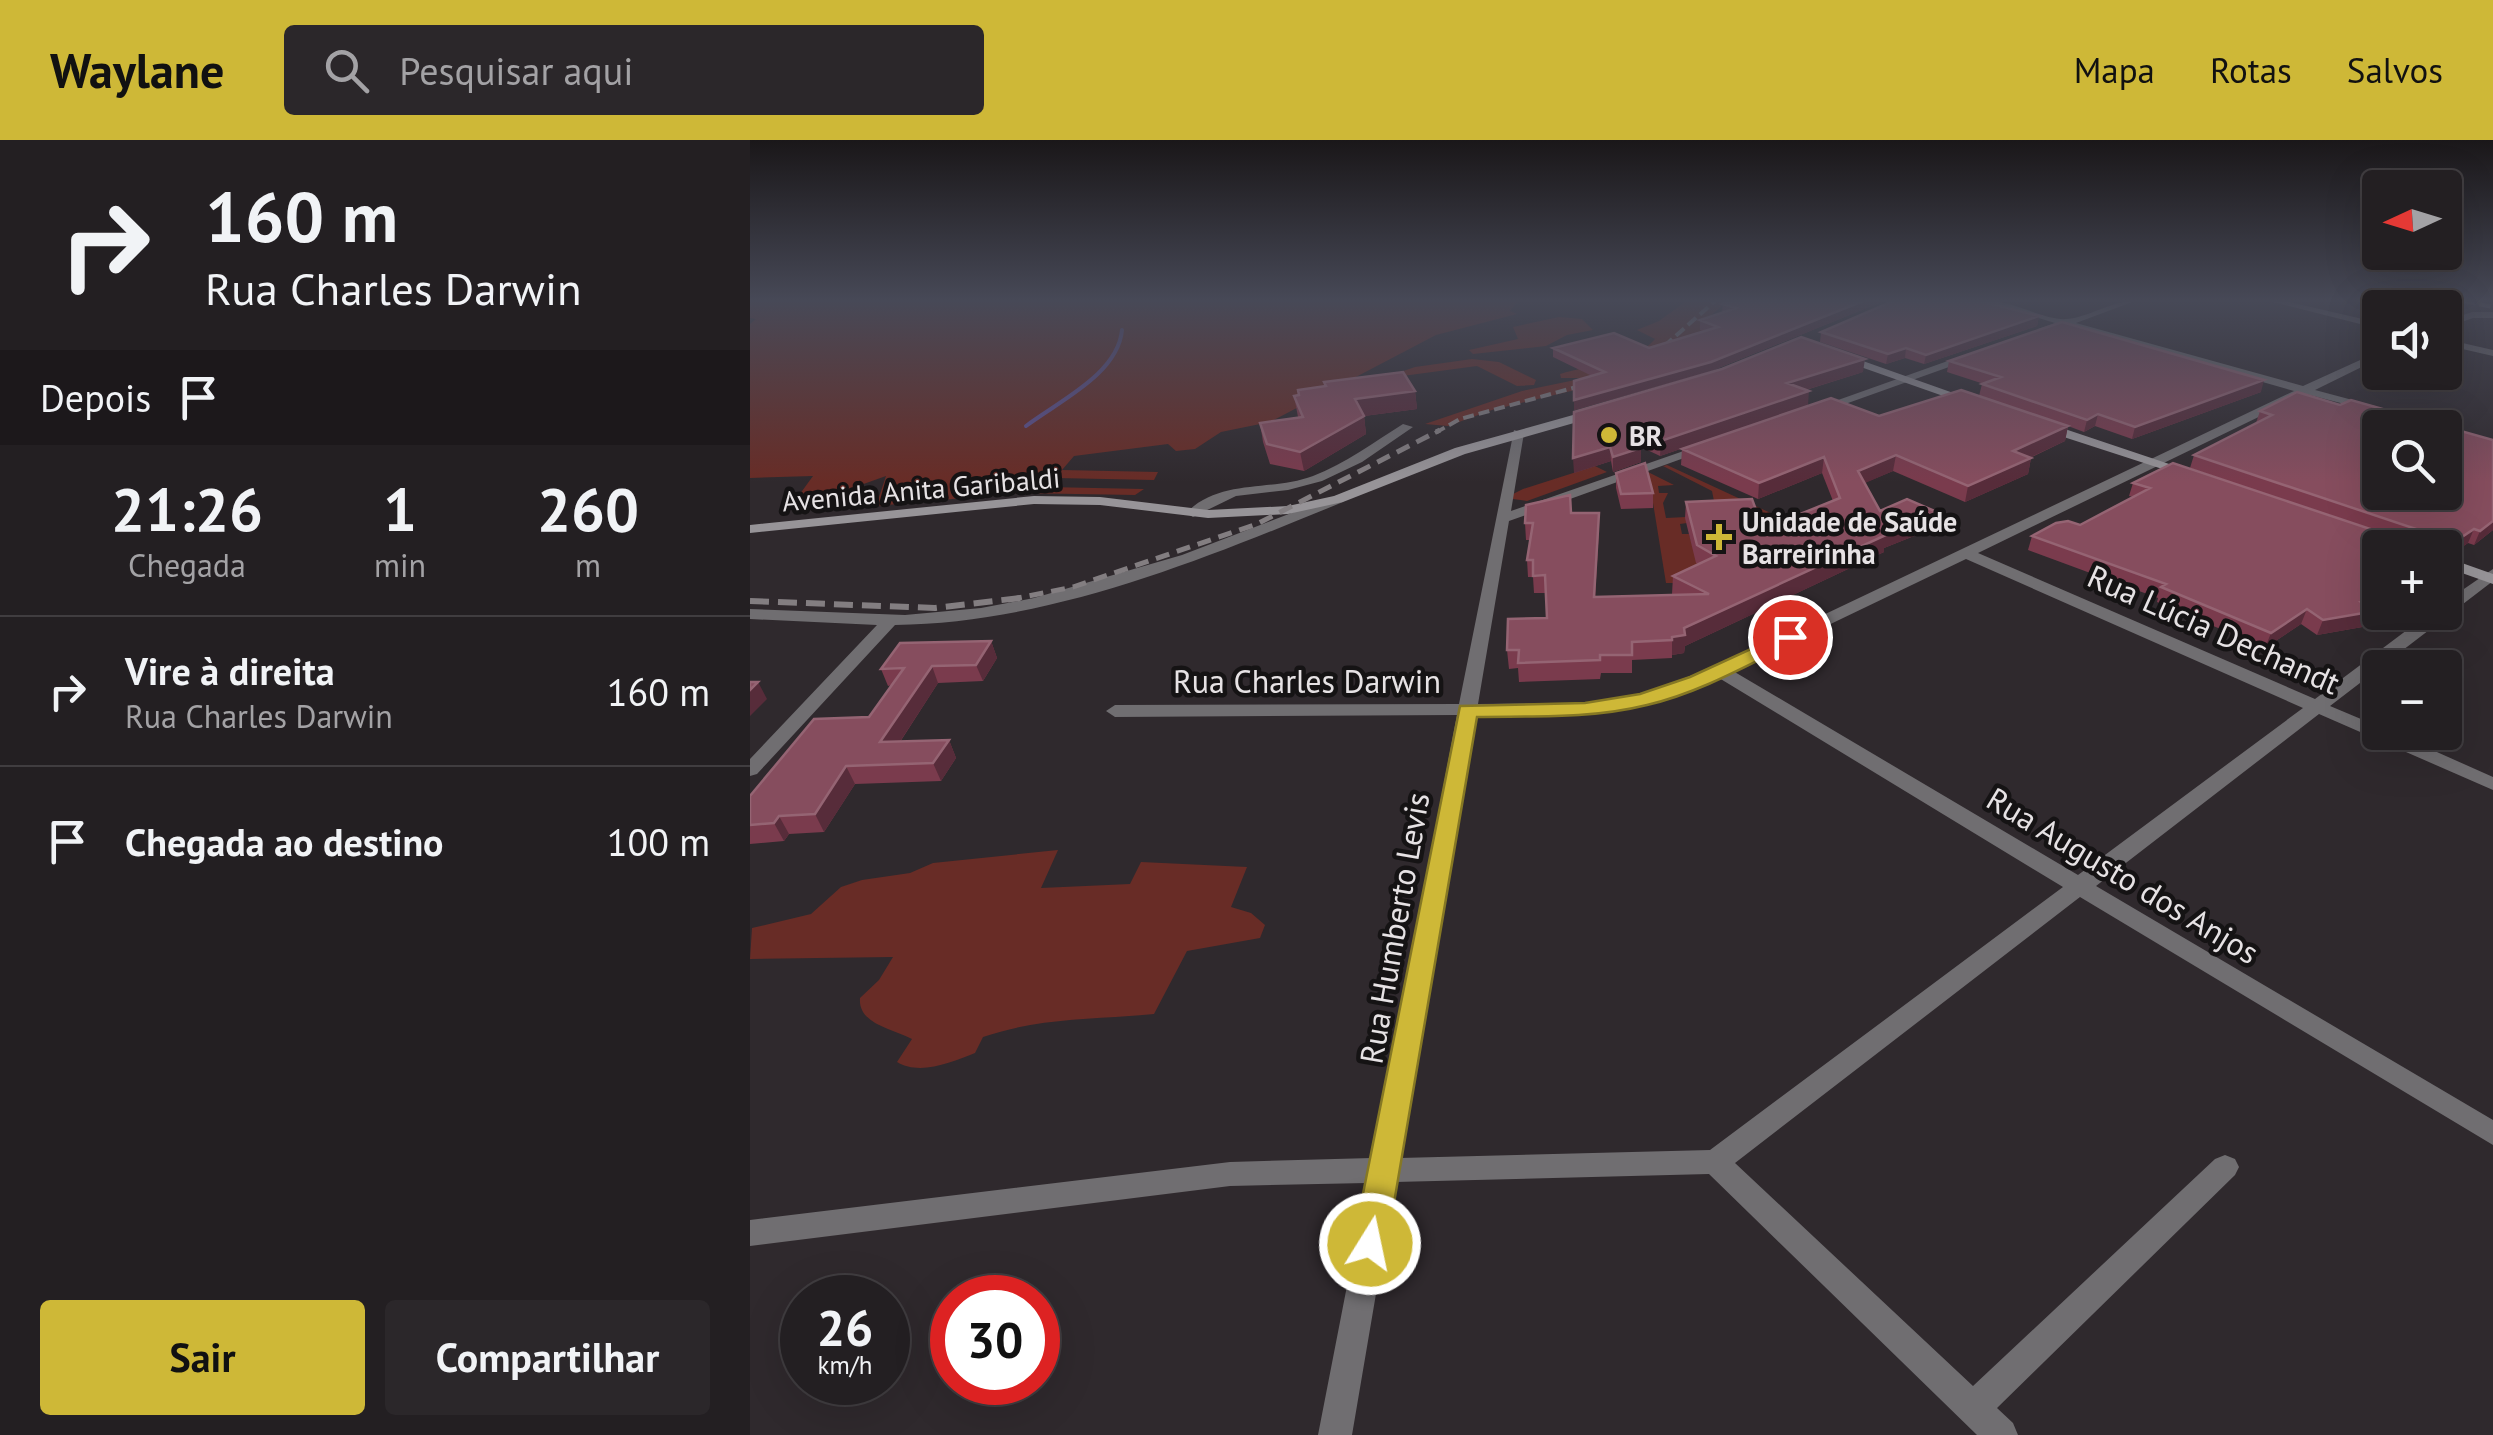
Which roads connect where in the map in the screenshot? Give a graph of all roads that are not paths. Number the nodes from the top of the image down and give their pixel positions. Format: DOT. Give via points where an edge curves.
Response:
graph roads {
  1 [pos="1855,361"];
  2 [pos="1956,361"];
  3 [pos="2204,361"];
  4 [pos="2362,363"];
  5 [pos="1905,379"];
  6 [pos="2306,390"];
  7 [pos="1976,403"];
  8 [pos="1617,407"];
  9 [pos="2374,410"];
  10 [pos="1795,417"];
  11 [pos="2030,422"];
  12 [pos="1406,427"];
  13 [pos="1518,433"];
  14 [pos="1722,442"];
  15 [pos="2154,462"];
  16 [pos="2208,480"];
  17 [pos="1338,499"];
  18 [pos="1193,513"];
  19 [pos="1502,518"];
  20 [pos="750,528"];
  21 [pos="1966,553"];
  22 [pos="2462,568"];
  23 [pos="2491,577"];
  24 [pos="2462,598"];
  25 [pos="750,614"];
  26 [pos="890,621"];
  27 [pos="2418,630"];
  28 [pos="1720,671"];
  29 [pos="2317,707"];
  30 [pos="1467,710"];
  31 [pos="1116,711"];
  32 [pos="750,770"];
  33 [pos="2493,784"];
  34 [pos="2079,886"];
  35 [pos="2493,1134"];
  36 [pos="1715,1162"];
  37 [pos="1384,1167"];
  38 [pos="2225,1167"];
  39 [pos="750,1232"];
  40 [pos="1972,1408"];
  41 [pos="1335,1435"];
  42 [pos="2001,1435"];
  1 -- 5 [label="main road"];
  2 -- 5 [label="street"];
  3 -- 6 [label="street"];
  4 -- 6 [label="street, Rua Charles Darwin"];
  5 -- 7 [label="main road"];
  5 -- 10 [label="street"];
  6 -- 9 [label="street"];
  6 -- 15 [label="street, Rua Charles Darwin"];
  8 -- 13 [label="main road, Avenida Anita Garibaldi"];
  11 -- 15 [label="main road"];
  12 -- 18 [label="street" via="1317,479 1227,492"];
  13 -- 17 [label="main road, Avenida Anita Garibaldi"];
  13 -- 19 [label="street, Rua Humberto Levis"];
  14 -- 19 [label="street"];
  15 -- 16 [label="main road"];
  15 -- 21 [label="street, Rua Charles Darwin"];
  17 -- 18 [label="main road, Avenida Anita Garibaldi" via="1266,513"];
  17 -- 26 [label="street" via="1102,587 1013,608"];
  18 -- 20 [label="main road, Avenida Anita Garibaldi" via="1034,500"];
  19 -- 30 [label="street, Rua Humberto Levis"];
  21 -- 28 [label="street, Rua Charles Darwin"];
  21 -- 29 [label="street, Rua Lúcia Dechandt"];
  22 -- 23 [label="main road"];
  23 -- 24 [label="street"];
  25 -- 26 [label="street"];
  26 -- 32 [label="street"];
  27 -- 29 [label="street"];
  28 -- 30 [label="street, Rua Charles Darwin" via="1614,706"];
  28 -- 34 [label="street, Rua Augusto dos Anjos"];
  29 -- 33 [label="street, Rua Lúcia Dechandt"];
  29 -- 34 [label="street"];
  30 -- 31 [label="street, Rua Charles Darwin"];
  30 -- 37 [label="street, Rua Humberto Levis"];
  34 -- 35 [label="street, Rua Augusto dos Anjos"];
  34 -- 36 [label="street"];
  36 -- 37 [label="street"];
  36 -- 40 [label="street"];
  37 -- 39 [label="street" via="1184,1178"];
  37 -- 41 [label="street, Rua Humberto Levis"];
  38 -- 40 [label="street"];
  40 -- 42 [label="street"];
}
